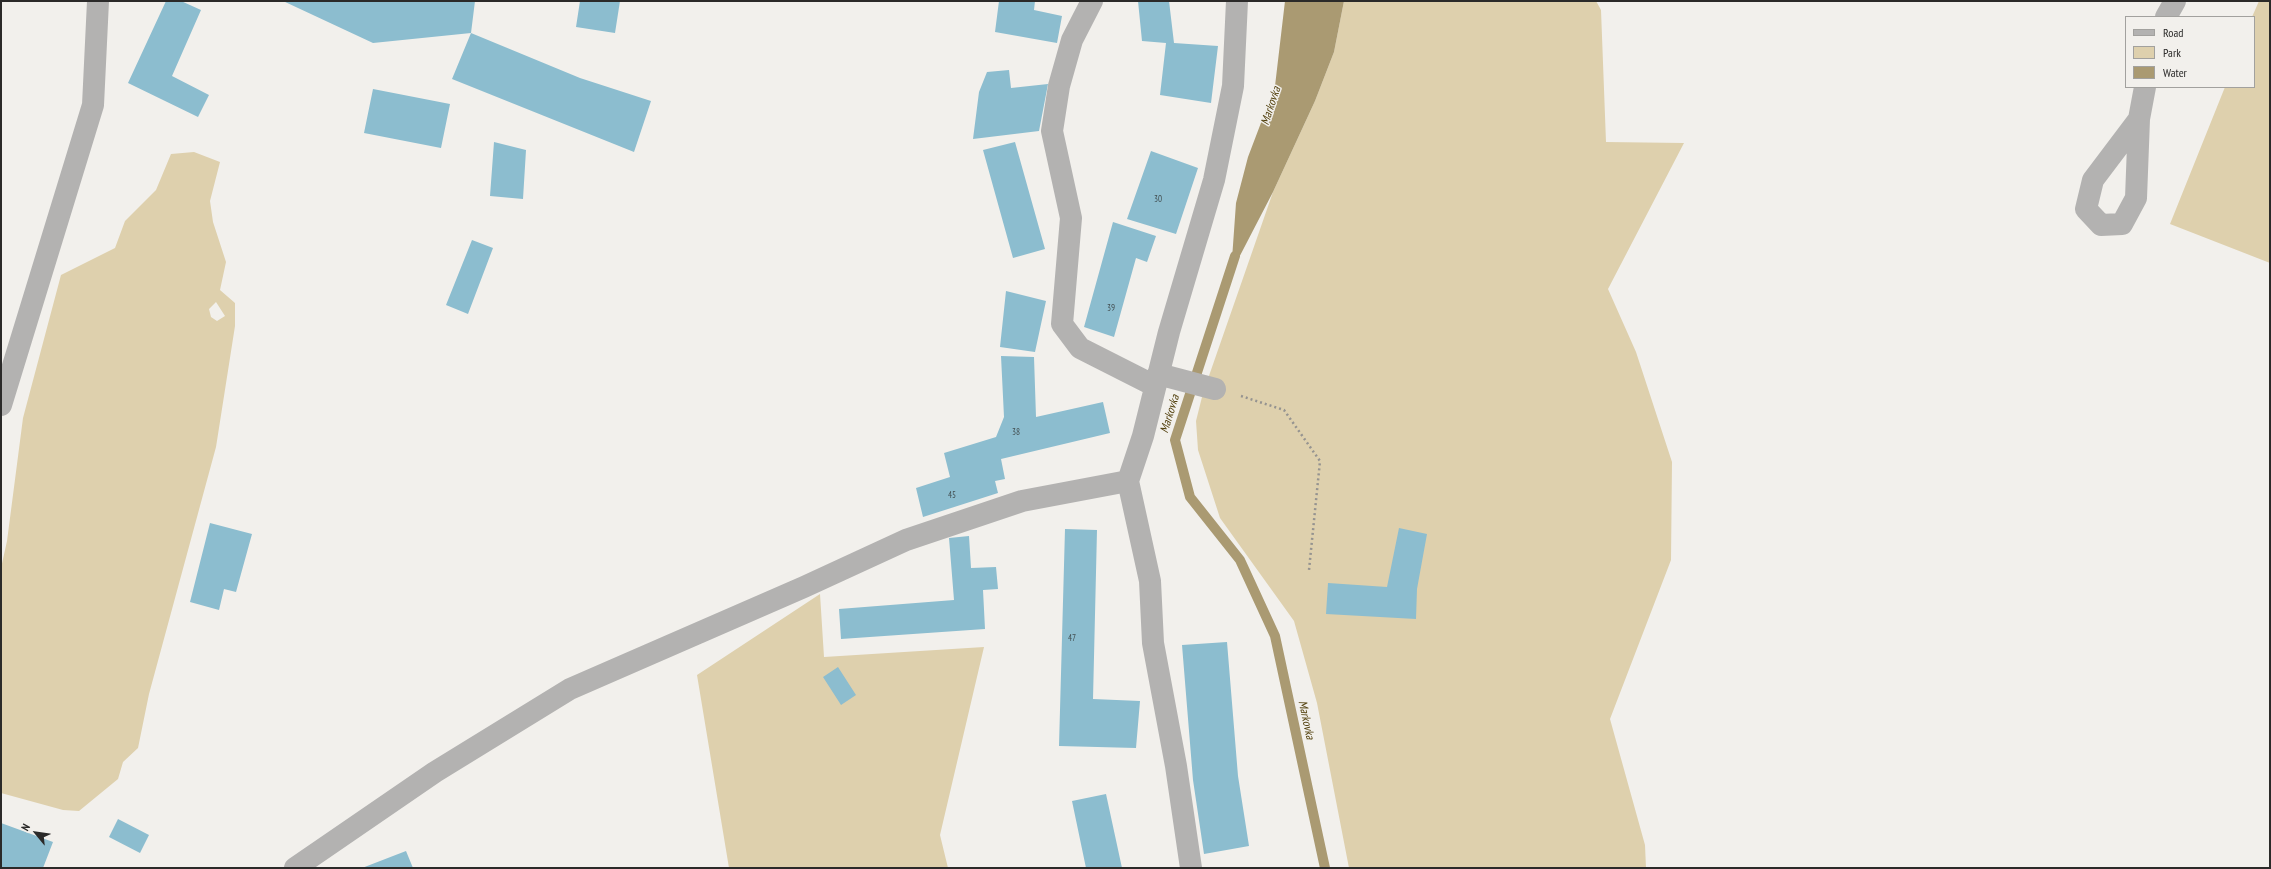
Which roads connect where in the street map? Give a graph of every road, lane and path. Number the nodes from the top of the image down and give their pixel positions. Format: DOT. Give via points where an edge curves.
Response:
graph roads {
  1 [pos="98,1"];
  2 [pos="1092,1"];
  3 [pos="1237,1"];
  4 [pos="2175,1"];
  5 [pos="2167,16"];
  6 [pos="2145,88"];
  7 [pos="2139,119"];
  8 [pos="1157,380"];
  9 [pos="1215,389"];
  10 [pos="1,405"];
  11 [pos="1128,481"];
  12 [pos="1309,570"];
  13 [pos="295,868"];
  14 [pos="1191,868"];
  1 -- 10 [label="street" via="93,105"];
  2 -- 8 [label="street" via="1072,40 1052,131 1071,218 1062,324 1080,348"];
  3 -- 8 [label="street" via="1233,86 1214,180"];
  4 -- 5 [label="street"];
  6 -- 7 [label="street"];
  8 -- 9 [label="street" via="1182,380"];
  8 -- 11 [label="street"];
  9 -- 12 [label="path" via="1284,410 1320,461"];
  11 -- 13 [label="street" via="1022,501 906,540 570,689 435,772"];
  11 -- 14 [label="street" via="1150,581 1153,643 1176,766"];
}
